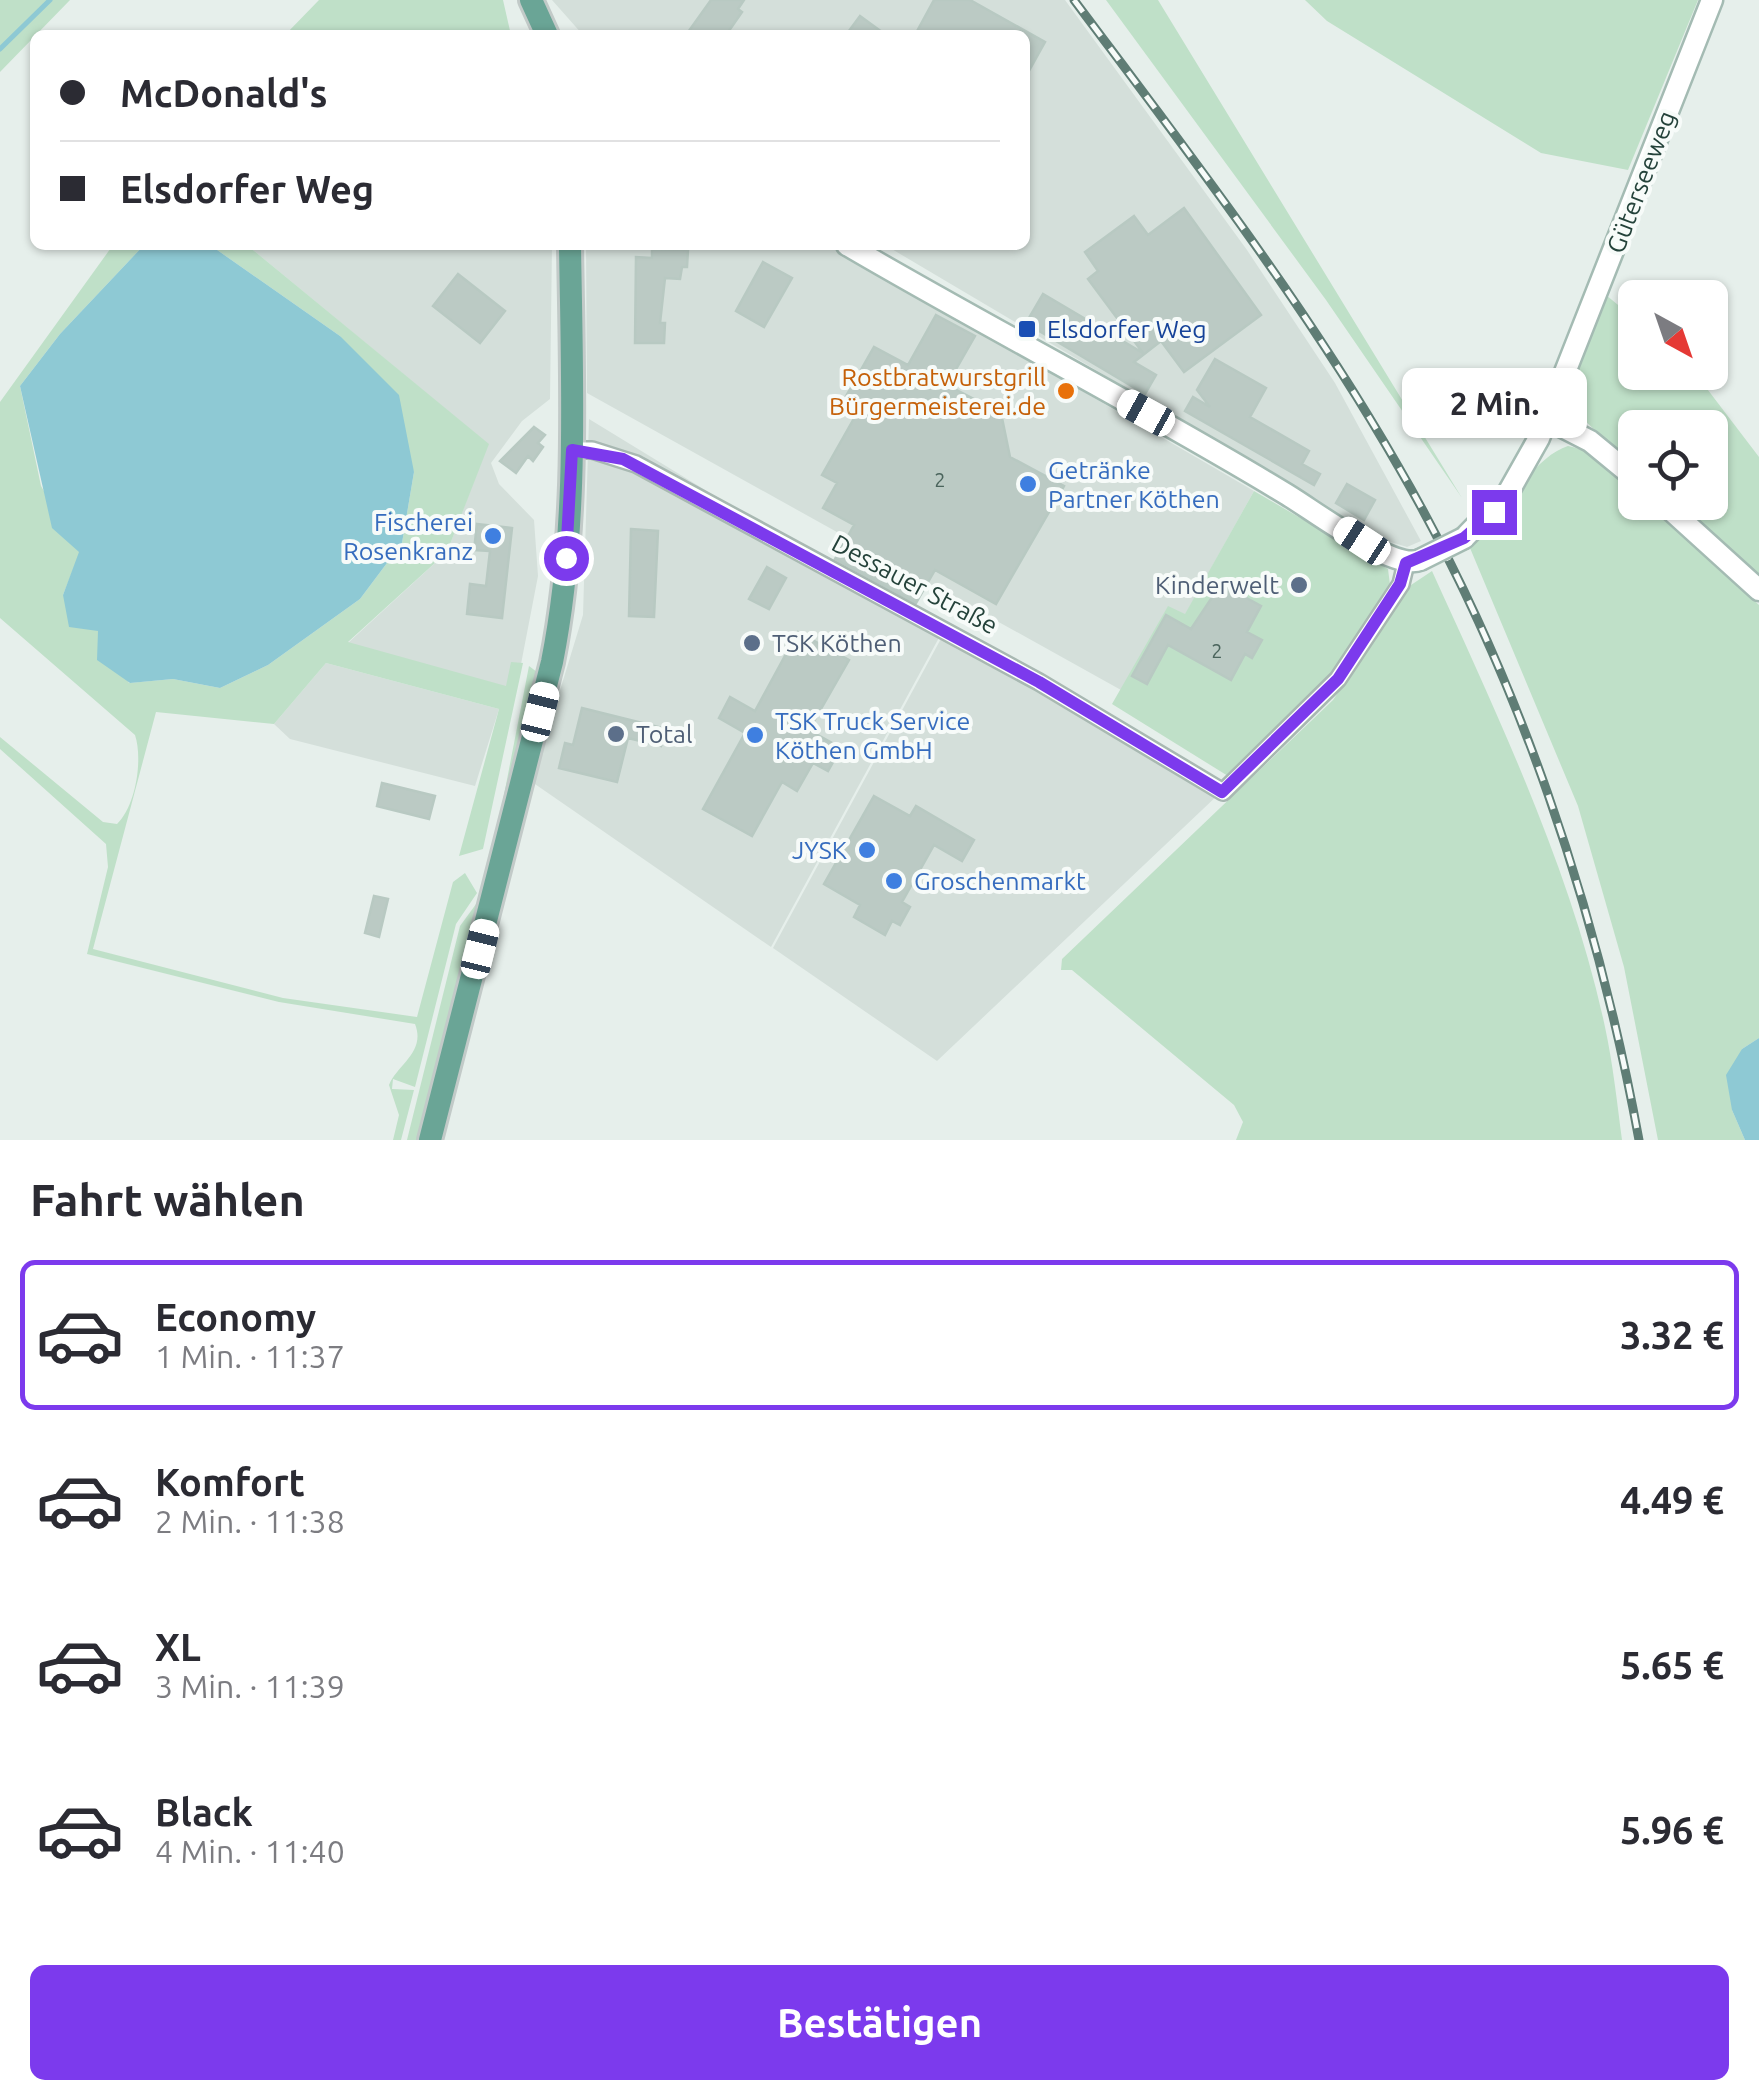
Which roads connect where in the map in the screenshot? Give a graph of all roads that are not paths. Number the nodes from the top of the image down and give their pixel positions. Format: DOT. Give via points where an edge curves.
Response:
graph roads {
  1 [pos="531,0"];
  2 [pos="1712,0"];
  3 [pos="545,30"];
  4 [pos="570,250"];
  5 [pos="856,250"];
  6 [pos="1547,420"];
  7 [pos="572,450"];
  8 [pos="1618,464"];
  9 [pos="1682,520"];
  10 [pos="1413,561"];
  11 [pos="1759,590"];
  12 [pos="430,1140"];
  1 -- 3 [label="main road"];
  2 -- 6 [label="street, Güterseeweg"];
  4 -- 7 [label="main road"];
  5 -- 10 [label="street"];
  6 -- 8 [label="street" via="1590,440"];
  6 -- 10 [label="street, bridge" via="1508,493 1464,538"];
  7 -- 10 [label="street, Dessauer Straße" via="636,464 1039,682 1222,792 1338,679"];
  7 -- 12 [label="main road" via="564,600"];
  9 -- 11 [label="street"];
}
